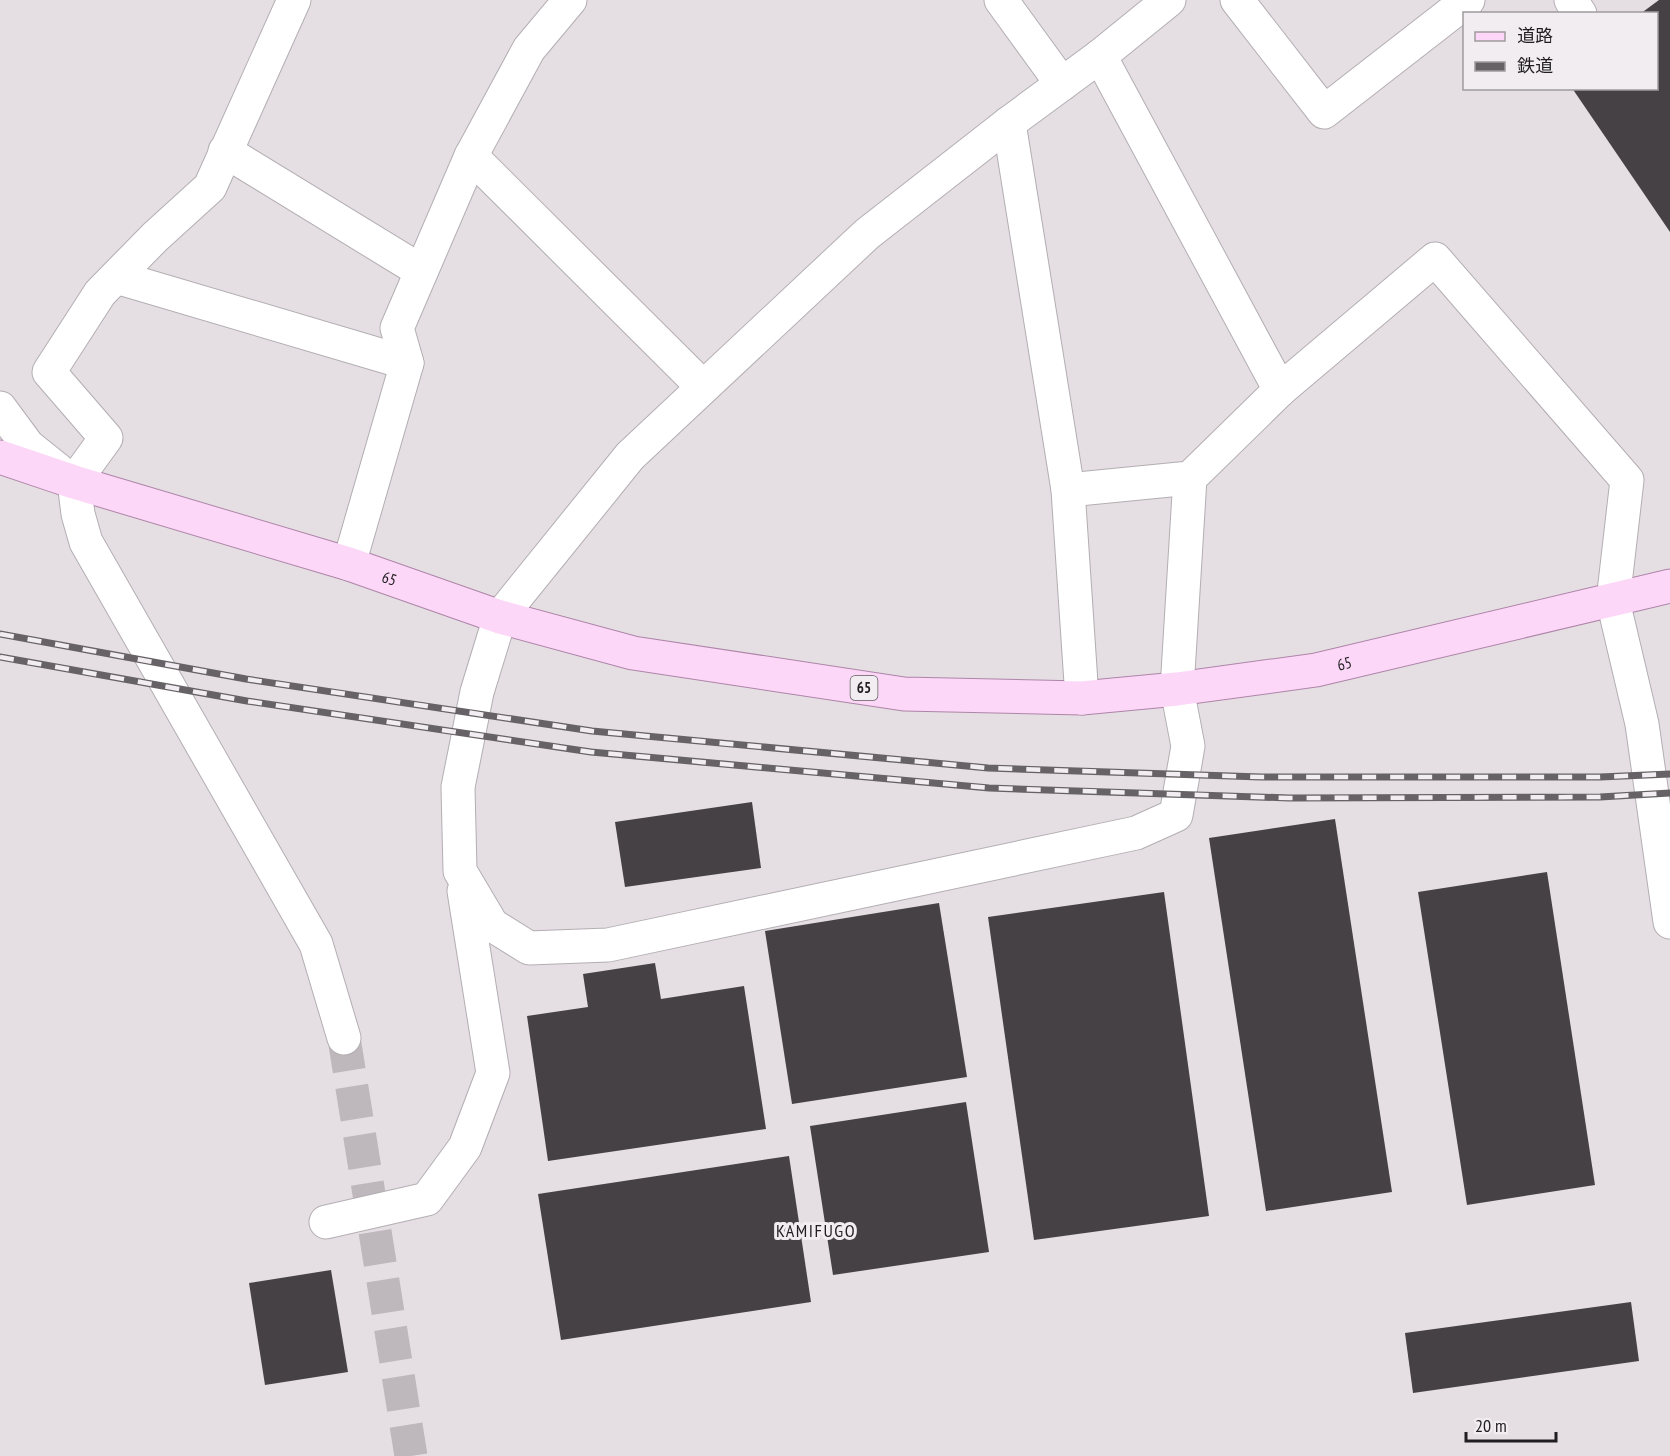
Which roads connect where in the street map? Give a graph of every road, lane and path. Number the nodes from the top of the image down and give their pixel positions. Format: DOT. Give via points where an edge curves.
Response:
graph roads {
  1 [pos="294,0"];
  2 [pos="570,0"];
  3 [pos="1002,0"];
  4 [pos="1169,0"];
  5 [pos="1237,0"];
  6 [pos="1468,0"];
  7 [pos="1100,56"];
  8 [pos="1062,84"];
  9 [pos="1009,123"];
  10 [pos="225,151"];
  11 [pos="471,156"];
  12 [pos="421,272"];
  13 [pos="116,277"];
  14 [pos="407,363"];
  15 [pos="703,387"];
  16 [pos="1280,390"];
  17 [pos="0,408"];
  18 [pos="0,458"];
  19 [pos="1190,478"];
  20 [pos="74,482"];
  21 [pos="1068,490"];
  22 [pos="349,564"];
  23 [pos="1670,586"];
  24 [pos="1612,601"];
  25 [pos="500,617"];
  26 [pos="1177,689"];
  27 [pos="1082,698"];
  28 [pos="460,871"];
  29 [pos="1670,922"];
  30 [pos="344,1038"];
  31 [pos="326,1222"];
  1 -- 10 [label="street"];
  2 -- 11 [label="street" via="529,49"];
  3 -- 8 [label="street"];
  4 -- 7 [label="street"];
  5 -- 6 [label="street" via="1324,112"];
  7 -- 8 [label="street"];
  7 -- 16 [label="street"];
  8 -- 9 [label="street"];
  9 -- 15 [label="street" via="867,234"];
  9 -- 21 [label="street"];
  10 -- 12 [label="street"];
  10 -- 13 [label="street" via="210,187"];
  11 -- 12 [label="street"];
  11 -- 15 [label="street"];
  12 -- 14 [label="street" via="397,328"];
  13 -- 14 [label="street"];
  13 -- 20 [label="street" via="100,293 49,372 106,438"];
  14 -- 22 [label="street"];
  15 -- 25 [label="street" via="630,456"];
  16 -- 19 [label="street"];
  16 -- 24 [label="street" via="1435,259 1627,480"];
  17 -- 20 [label="street" via="28,446"];
  18 -- 20 [label="main road, 65 / 65"];
  19 -- 21 [label="street"];
  19 -- 26 [label="street"];
  20 -- 22 [label="main road, 65 / 65"];
  20 -- 30 [label="street" via="86,542 316,944"];
  21 -- 27 [label="street"];
  22 -- 25 [label="main road, 65 / 65"];
  23 -- 24 [label="main road, 65 / 65"];
  24 -- 26 [label="main road, 65 / 65" via="1316,670"];
  24 -- 29 [label="street" via="1642,724"];
  25 -- 27 [label="main road, 65 / 65" via="633,653 904,694"];
  25 -- 28 [label="street" via="477,692 458,788"];
  26 -- 27 [label="main road, 65 / 65"];
  26 -- 28 [label="street" via="1188,746 1176,815 1136,833 608,945 529,948 492,925"];
  28 -- 31 [label="street" via="493,1073 465,1147 427,1199"];
}
